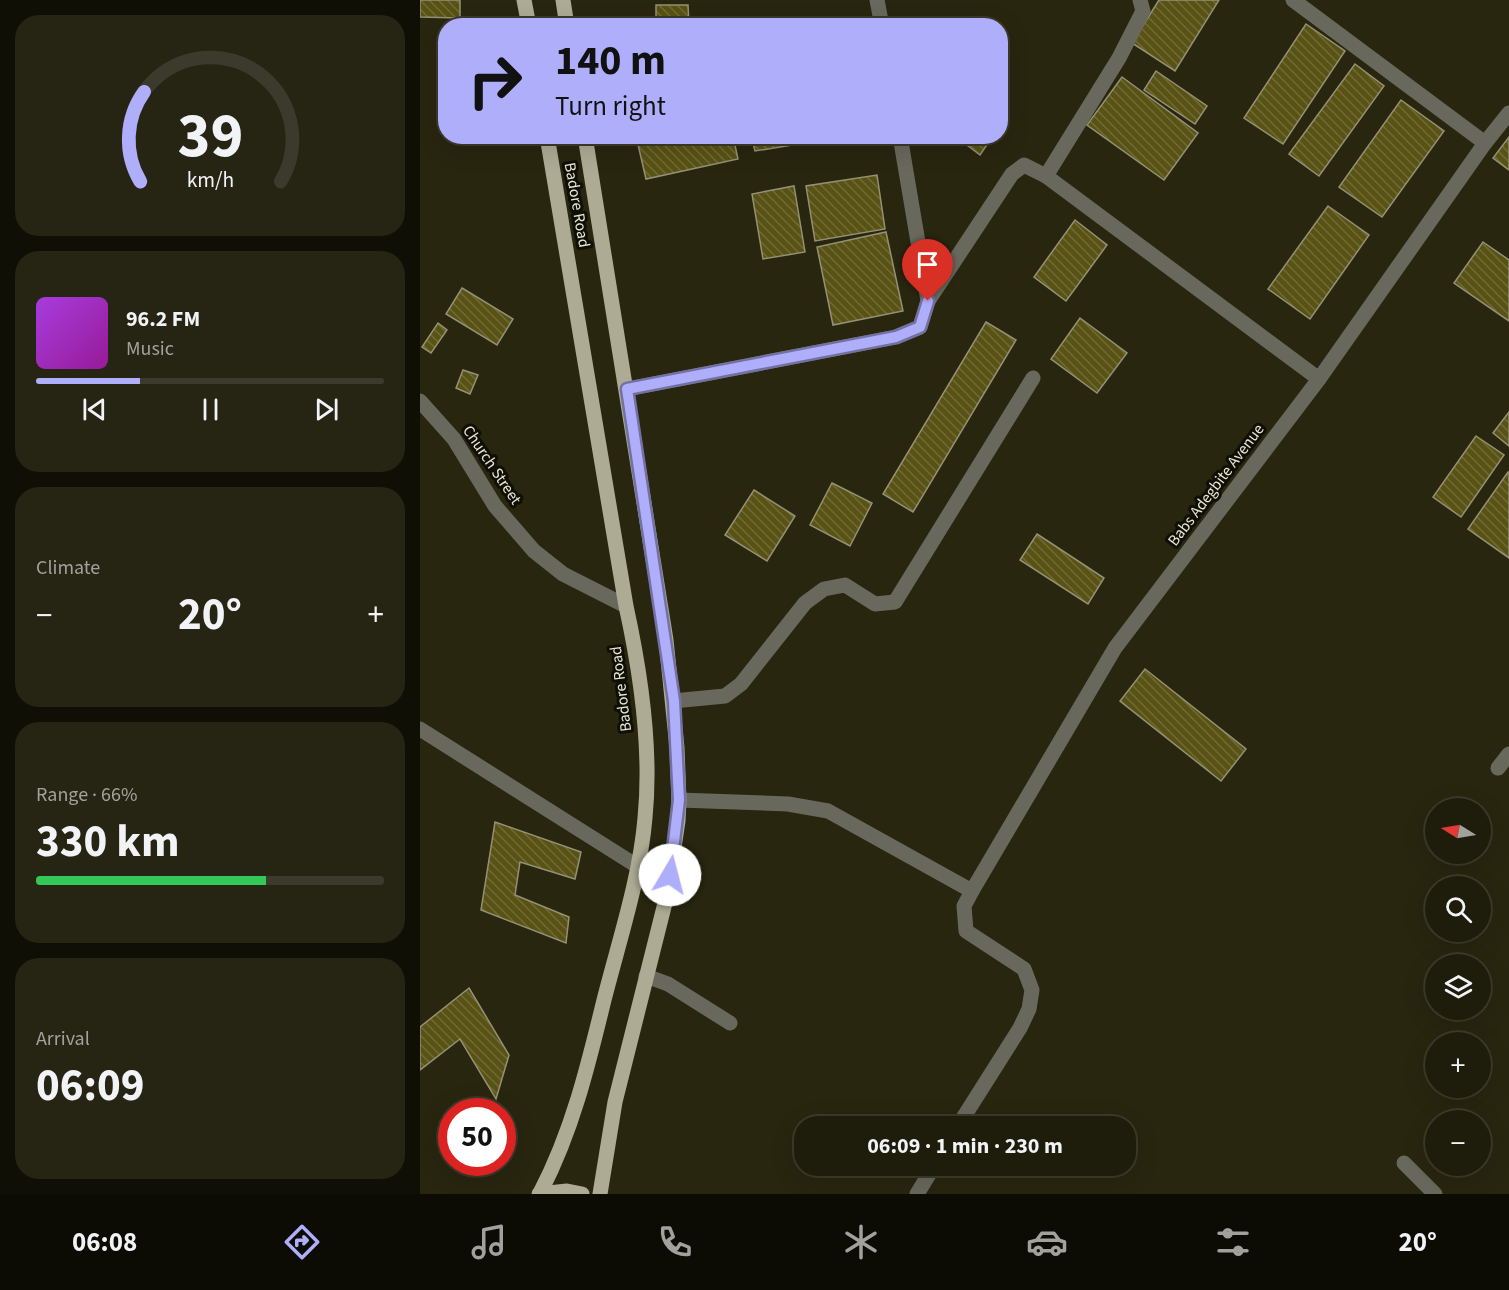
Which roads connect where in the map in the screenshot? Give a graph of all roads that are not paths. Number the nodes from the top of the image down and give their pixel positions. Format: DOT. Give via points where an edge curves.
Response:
graph roads {
  1 [pos="524,0"];
  2 [pos="563,0"];
  3 [pos="877,0"];
  4 [pos="1140,0"];
  5 [pos="1293,0"];
  6 [pos="527,18"];
  7 [pos="566,18"];
  8 [pos="880,18"];
  9 [pos="1509,113"];
  10 [pos="1485,142"];
  11 [pos="548,144"];
  12 [pos="586,144"];
  13 [pos="901,144"];
  14 [pos="1046,176"];
  15 [pos="928,301"];
  16 [pos="1033,378"];
  17 [pos="1318,379"];
  18 [pos="627,389"];
  19 [pos="420,401"];
  20 [pos="626,606"];
  21 [pos="674,701"];
  22 [pos="420,729"];
  23 [pos="1509,754"];
  24 [pos="1498,768"];
  25 [pos="679,800"];
  26 [pos="637,866"];
  27 [pos="972,891"];
  28 [pos="646,976"];
  29 [pos="730,1023"];
  30 [pos="964,1116"];
  31 [pos="1404,1163"];
  32 [pos="928,1176"];
  33 [pos="540,1193"];
  34 [pos="582,1194"];
  35 [pos="600,1194"];
  36 [pos="917,1194"];
  37 [pos="1435,1194"];
  1 -- 6 [label="main road"];
  2 -- 7 [label="main road"];
  3 -- 8 [label="street"];
  4 -- 14 [label="street" via="1143,11 1119,58"];
  5 -- 10 [label="street"];
  9 -- 10 [label="street, Babs Adegbite Avenue"];
  10 -- 17 [label="street, Babs Adegbite Avenue"];
  11 -- 20 [label="main road, Badore Road"];
  12 -- 18 [label="main road, Badore Road"];
  13 -- 15 [label="street"];
  14 -- 15 [label="street" via="1023,165 1012,174"];
  14 -- 17 [label="street"];
  15 -- 18 [label="street" via="920,327 896,337"];
  16 -- 21 [label="street" via="895,602 875,604 845,585 824,589 805,603 741,684 725,696"];
  17 -- 27 [label="street, Babs Adegbite Avenue" via="1115,648"];
  18 -- 21 [label="main road, Badore Road"];
  19 -- 20 [label="street, Church Street" via="454,439 495,506 534,551 563,574"];
  20 -- 26 [label="main road, Badore Road" via="643,711 647,789"];
  21 -- 25 [label="main road, Badore Road"];
  22 -- 26 [label="street"];
  23 -- 24 [label="street"];
  25 -- 27 [label="street" via="788,804 828,812"];
  25 -- 28 [label="main road, Badore Road" via="667,895"];
  26 -- 33 [label="main road, Badore Road" via="582,1089"];
  27 -- 30 [label="street, Babs Adegbite Avenue" via="964,906 966,931 1024,969 1032,990 1020,1028"];
  28 -- 29 [label="street" via="668,984"];
  28 -- 35 [label="main road, Badore Road" via="615,1102"];
  31 -- 37 [label="street"];
  32 -- 36 [label="street"];
  33 -- 34 [label="main road"];
}
